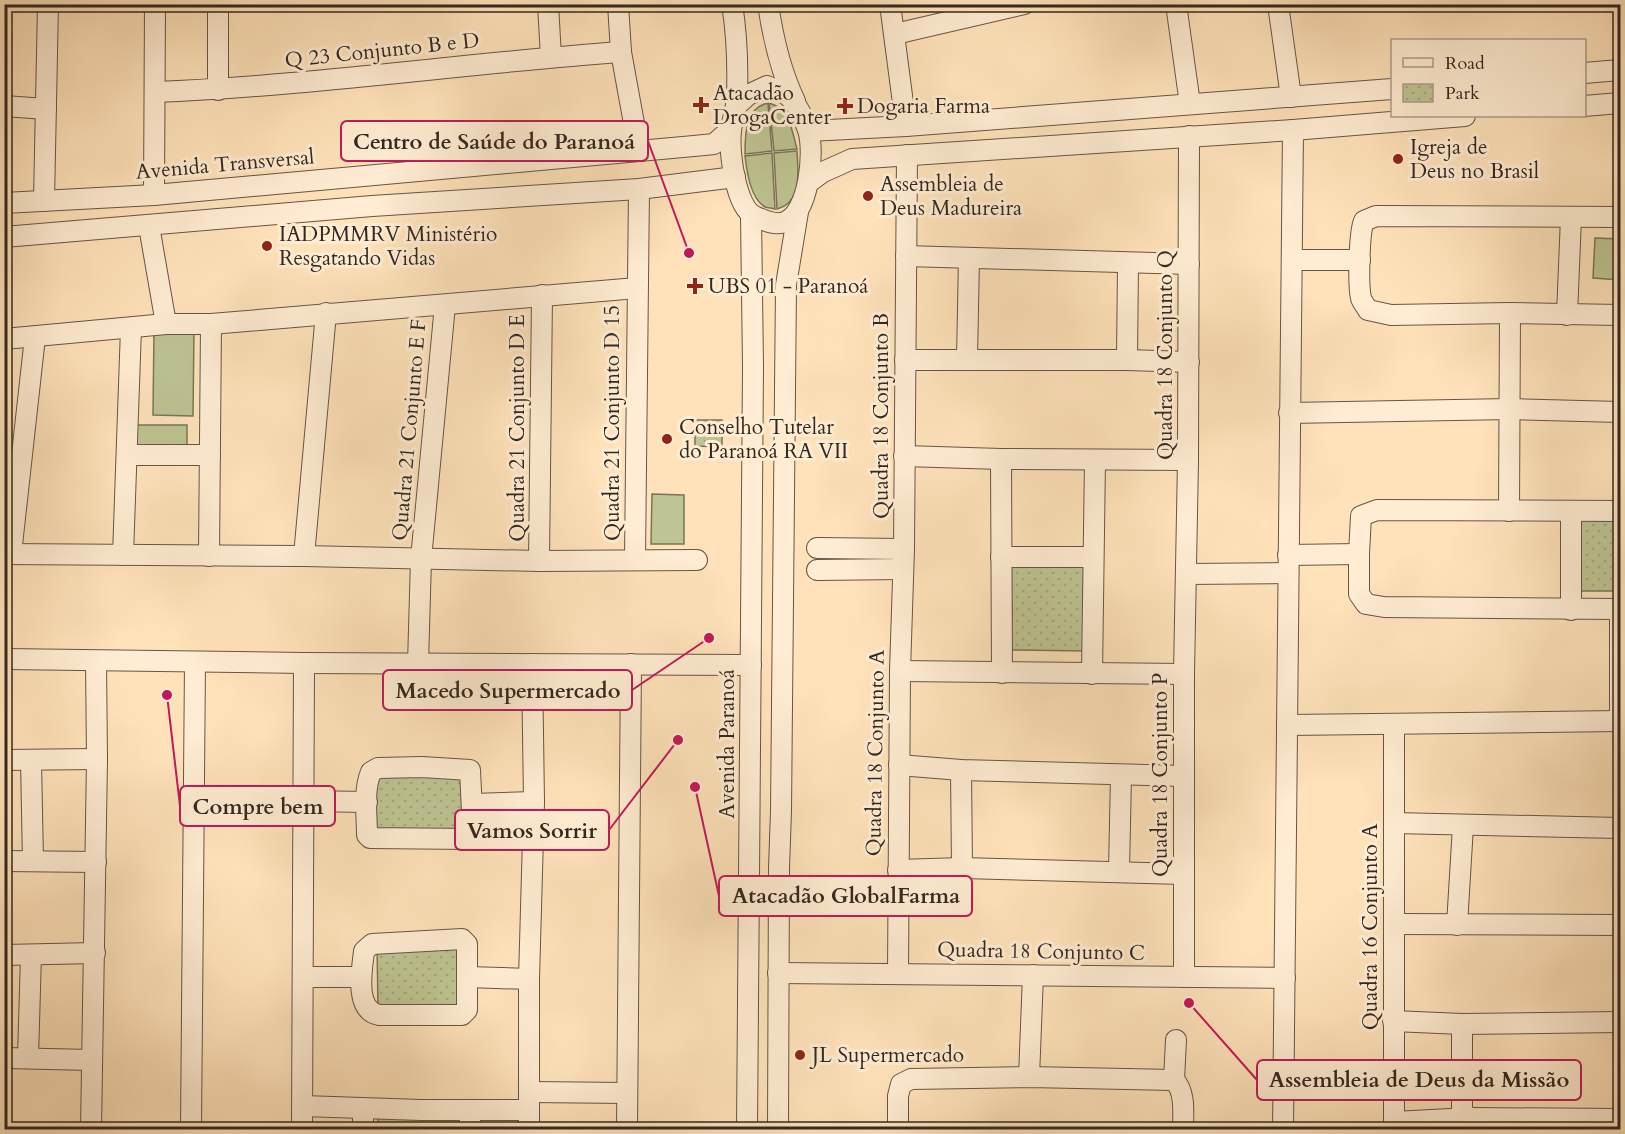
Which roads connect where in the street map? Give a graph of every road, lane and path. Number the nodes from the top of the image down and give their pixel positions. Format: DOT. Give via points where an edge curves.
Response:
graph roads {
  1 [pos="48,4"];
  2 [pos="155,4"];
  3 [pos="218,4"];
  4 [pos="548,4"];
  5 [pos="618,4"];
  6 [pos="732,4"];
  7 [pos="768,4"];
  8 [pos="890,4"];
  9 [pos="1024,4"];
  10 [pos="1176,4"];
  11 [pos="1278,4"];
  12 [pos="895,34"];
  13 [pos="621,52"];
  14 [pos="551,57"];
  15 [pos="1620,70"];
  16 [pos="1586,73"];
  17 [pos="1391,88"];
  18 [pos="218,90"];
  19 [pos="154,93"];
  20 [pos="1291,97"];
  21 [pos="1620,103"];
  22 [pos="1190,104"];
  23 [pos="737,105"];
  24 [pos="4,106"];
  25 [pos="1586,106"];
  26 [pos="797,107"];
  27 [pos="46,109"];
  28 [pos="1065,113"];
  29 [pos="1021,116"];
  30 [pos="1453,117"];
  31 [pos="906,126"];
  32 [pos="731,129"];
  33 [pos="1293,130"];
  34 [pos="809,131"];
  35 [pos="1189,136"];
  36 [pos="1070,144"];
  37 [pos="1020,147"];
  38 [pos="639,151"];
  39 [pos="906,155"];
  40 [pos="457,166"];
  41 [pos="416,172"];
  42 [pos="735,177"];
  43 [pos="808,183"];
  44 [pos="639,189"];
  45 [pos="154,195"];
  46 [pos="44,201"];
  47 [pos="463,201"];
  48 [pos="419,203"];
  49 [pos="8,204"];
  50 [pos="798,212"];
  51 [pos="751,215"];
  52 [pos="1620,217"];
  53 [pos="1571,218"];
  54 [pos="149,225"];
  55 [pos="9,235"];
  56 [pos="906,256"];
  57 [pos="969,258"];
  58 [pos="1292,260"];
  59 [pos="1360,260"];
  60 [pos="1128,263"];
  61 [pos="1189,264"];
  62 [pos="637,288"];
  63 [pos="542,295"];
  64 [pos="445,304"];
  65 [pos="326,313"];
  66 [pos="1510,313"];
  67 [pos="1566,315"];
  68 [pos="1620,315"];
  69 [pos="166,324"];
  70 [pos="211,324"];
  71 [pos="130,328"];
  72 [pos="35,337"];
  73 [pos="4,339"];
  74 [pos="967,359"];
  75 [pos="905,360"];
  76 [pos="1126,360"];
  77 [pos="1189,362"];
  78 [pos="1510,409"];
  79 [pos="1620,412"];
  80 [pos="1289,413"];
  81 [pos="127,455"];
  82 [pos="210,455"];
  83 [pos="904,456"];
  84 [pos="1002,459"];
  85 [pos="1188,459"];
  86 [pos="1095,460"];
  87 [pos="1571,511"];
  88 [pos="1620,511"];
  89 [pos="1509,512"];
  90 [pos="817,548"];
  91 [pos="904,549"];
  92 [pos="8,554"];
  93 [pos="1359,554"];
  94 [pos="123,555"];
  95 [pos="209,556"];
  96 [pos="304,556"];
  97 [pos="1001,557"];
  98 [pos="1092,557"];
  99 [pos="635,559"];
  100 [pos="421,560"];
  101 [pos="697,560"];
  102 [pos="540,561"];
  103 [pos="1288,564"];
  104 [pos="903,569"];
  105 [pos="817,570"];
  106 [pos="1187,574"];
  107 [pos="1620,609"];
  108 [pos="1571,610"];
  109 [pos="4,659"];
  110 [pos="96,661"];
  111 [pos="195,662"];
  112 [pos="304,663"];
  113 [pos="418,664"];
  114 [pos="532,664"];
  115 [pos="631,664"];
  116 [pos="751,665"];
  117 [pos="900,671"];
  118 [pos="1002,673"];
  119 [pos="1092,674"];
  120 [pos="1184,674"];
  121 [pos="1620,721"];
  122 [pos="1394,724"];
  123 [pos="1287,725"];
  124 [pos="97,759"];
  125 [pos="4,760"];
  126 [pos="31,761"];
  127 [pos="899,765"];
  128 [pos="962,770"];
  129 [pos="1121,775"];
  130 [pos="1184,776"];
  131 [pos="304,801"];
  132 [pos="367,802"];
  133 [pos="534,802"];
  134 [pos="473,804"];
  135 [pos="781,811"];
  136 [pos="751,813"];
  137 [pos="1394,823"];
  138 [pos="1463,826"];
  139 [pos="1620,828"];
  140 [pos="4,861"];
  141 [pos="33,861"];
  142 [pos="96,862"];
  143 [pos="748,864"];
  144 [pos="779,868"];
  145 [pos="962,868"];
  146 [pos="898,870"];
  147 [pos="1119,871"];
  148 [pos="1183,874"];
  149 [pos="1394,924"];
  150 [pos="1457,925"];
  151 [pos="1620,925"];
  152 [pos="94,953"];
  153 [pos="4,955"];
  154 [pos="32,955"];
  155 [pos="778,973"];
  156 [pos="898,974"];
  157 [pos="1034,975"];
  158 [pos="303,977"];
  159 [pos="361,977"];
  160 [pos="468,977"];
  161 [pos="1184,977"];
  162 [pos="1285,978"];
  163 [pos="530,979"];
  164 [pos="1393,1021"];
  165 [pos="1620,1022"];
  166 [pos="1462,1024"];
  167 [pos="1176,1040"];
  168 [pos="4,1058"];
  169 [pos="28,1058"];
  170 [pos="91,1060"];
  171 [pos="1029,1077"];
  172 [pos="1174,1080"];
  173 [pos="627,1093"];
  174 [pos="303,1106"];
  175 [pos="363,1108"];
  176 [pos="529,1110"];
  177 [pos="1469,1118"];
  178 [pos="1620,1119"];
  179 [pos="470,1120"];
  180 [pos="1569,1124"];
  181 [pos="1394,1126"];
  182 [pos="92,1130"];
  183 [pos="191,1130"];
  184 [pos="302,1130"];
  185 [pos="363,1130"];
  186 [pos="627,1130"];
  187 [pos="747,1130"];
  188 [pos="778,1130"];
  189 [pos="898,1130"];
  190 [pos="1183,1130"];
  191 [pos="1283,1130"];
  1 -- 27 [label="street"];
  2 -- 19 [label="street"];
  3 -- 18 [label="street"];
  4 -- 14 [label="street"];
  5 -- 13 [label="street"];
  6 -- 23 [label="street" via="738,44"];
  7 -- 26 [label="street" via="784,78"];
  8 -- 12 [label="street"];
  9 -- 12 [label="street"];
  10 -- 22 [label="street"];
  11 -- 20 [label="street"];
  12 -- 31 [label="street"];
  13 -- 14 [label="street, Q 23 Conjunto B e D"];
  13 -- 38 [label="street"];
  14 -- 18 [label="street, Q 23 Conjunto B e D"];
  15 -- 16 [label="street"];
  17 -- 20 [label="street"];
  18 -- 19 [label="street, Q 23 Conjunto B e D"];
  19 -- 45 [label="street"];
  20 -- 22 [label="street"];
  21 -- 25 [label="street"];
  22 -- 28 [label="street"];
  23 -- 26 [label="street" via="767,86 786,94"];
  23 -- 32 [label="street"];
  24 -- 27 [label="street"];
  26 -- 34 [label="street"];
  27 -- 46 [label="street"];
  28 -- 29 [label="street"];
  28 -- 36 [label="street" via="1056,125 1057,135"];
  29 -- 31 [label="street"];
  29 -- 37 [label="street" via="1036,122 1039,128 1035,143"];
  30 -- 33 [label="street"];
  31 -- 34 [label="street"];
  32 -- 38 [label="street, Avenida Transversal" via="714,144"];
  32 -- 42 [label="street"];
  33 -- 35 [label="street"];
  33 -- 58 [label="street"];
  34 -- 43 [label="street"];
  35 -- 36 [label="street"];
  35 -- 61 [label="street, Quadra 18 Conjunto Q"];
  36 -- 37 [label="street"];
  37 -- 39 [label="street"];
  38 -- 40 [label="street, Avenida Transversal"];
  39 -- 43 [label="street" via="852,159"];
  39 -- 56 [label="street, Quadra 18 Conjunto B"];
  40 -- 41 [label="street, Avenida Transversal"];
  40 -- 47 [label="street" via="450,172 448,182 451,192"];
  41 -- 45 [label="street, Avenida Transversal"];
  41 -- 48 [label="street" via="426,182"];
  42 -- 44 [label="street"];
  42 -- 51 [label="street" via="743,204"];
  43 -- 50 [label="street"];
  44 -- 47 [label="street"];
  44 -- 62 [label="street, Quadra 21 Conjunto D 15"];
  45 -- 46 [label="street, Avenida Transversal"];
  46 -- 49 [label="street, Avenida Transversal"];
  47 -- 48 [label="street"];
  48 -- 54 [label="street"];
  50 -- 51 [label="street" via="779,223"];
  50 -- 135 [label="street" via="786,285"];
  51 -- 116 [label="street, Avenida Paranoá"];
  52 -- 53 [label="street"];
  53 -- 59 [label="street" via="1376,216 1364,221 1361,228"];
  53 -- 67 [label="street"];
  54 -- 55 [label="street"];
  54 -- 69 [label="street"];
  56 -- 57 [label="street"];
  56 -- 75 [label="street, Quadra 18 Conjunto B"];
  57 -- 60 [label="street"];
  57 -- 74 [label="street"];
  58 -- 59 [label="street"];
  58 -- 80 [label="street"];
  59 -- 66 [label="street" via="1361,297 1368,310 1391,315"];
  60 -- 61 [label="street"];
  60 -- 76 [label="street"];
  61 -- 77 [label="street, Quadra 18 Conjunto Q"];
  62 -- 63 [label="street"];
  62 -- 99 [label="street, Quadra 21 Conjunto D 15"];
  63 -- 64 [label="street"];
  63 -- 102 [label="street, Quadra 21 Conjunto D E"];
  64 -- 65 [label="street"];
  64 -- 100 [label="street, Quadra 21 Conjunto E F"];
  65 -- 70 [label="street"];
  65 -- 96 [label="street"];
  66 -- 67 [label="street"];
  66 -- 78 [label="street"];
  67 -- 68 [label="street"];
  69 -- 70 [label="street"];
  69 -- 71 [label="street"];
  70 -- 82 [label="street"];
  71 -- 72 [label="street"];
  71 -- 81 [label="street"];
  72 -- 73 [label="street"];
  72 -- 92 [label="street"];
  74 -- 75 [label="street"];
  74 -- 76 [label="street"];
  75 -- 83 [label="street, Quadra 18 Conjunto B"];
  76 -- 77 [label="street"];
  77 -- 85 [label="street, Quadra 18 Conjunto Q"];
  78 -- 79 [label="street"];
  78 -- 80 [label="street"];
  78 -- 89 [label="street"];
  80 -- 103 [label="street"];
  81 -- 82 [label="street"];
  81 -- 94 [label="street"];
  82 -- 95 [label="street"];
  83 -- 84 [label="street"];
  83 -- 91 [label="street, Quadra 18 Conjunto B"];
  84 -- 86 [label="street"];
  84 -- 97 [label="street"];
  85 -- 86 [label="street"];
  85 -- 106 [label="street, Quadra 18 Conjunto Q"];
  86 -- 98 [label="street"];
  87 -- 88 [label="street"];
  87 -- 89 [label="street"];
  87 -- 108 [label="street"];
  89 -- 93 [label="street" via="1377,510 1361,516"];
  90 -- 91 [label="street"];
  91 -- 104 [label="street, Quadra 18 Conjunto B"];
  92 -- 94 [label="street"];
  93 -- 103 [label="street"];
  93 -- 108 [label="street" via="1359,594 1366,604"];
  94 -- 95 [label="street"];
  95 -- 96 [label="street"];
  96 -- 100 [label="street"];
  97 -- 98 [label="street"];
  97 -- 118 [label="street"];
  98 -- 119 [label="street"];
  99 -- 101 [label="street"];
  99 -- 102 [label="street"];
  100 -- 102 [label="street"];
  100 -- 113 [label="street, Quadra 21 Conjunto E F"];
  103 -- 106 [label="street"];
  103 -- 123 [label="street"];
  104 -- 105 [label="street"];
  104 -- 117 [label="street, Quadra 18 Conjunto A"];
  106 -- 120 [label="street, Quadra 18 Conjunto P"];
  107 -- 108 [label="street"];
  107 -- 121 [label="street"];
  109 -- 110 [label="street"];
  110 -- 111 [label="street"];
  110 -- 124 [label="street"];
  111 -- 112 [label="street"];
  111 -- 183 [label="street"];
  112 -- 113 [label="street"];
  112 -- 131 [label="street"];
  113 -- 114 [label="street"];
  114 -- 115 [label="street"];
  114 -- 133 [label="street"];
  115 -- 116 [label="street"];
  115 -- 173 [label="street"];
  116 -- 136 [label="street, Avenida Paranoá"];
  117 -- 118 [label="street"];
  117 -- 127 [label="street, Quadra 18 Conjunto A"];
  118 -- 119 [label="street"];
  119 -- 120 [label="street"];
  120 -- 130 [label="street, Quadra 18 Conjunto P"];
  121 -- 122 [label="street"];
  122 -- 123 [label="street"];
  122 -- 137 [label="street, Quadra 16 Conjunto A"];
  123 -- 162 [label="street"];
  124 -- 126 [label="street"];
  124 -- 142 [label="street"];
  125 -- 126 [label="street"];
  126 -- 141 [label="street"];
  127 -- 128 [label="street"];
  127 -- 146 [label="street, Quadra 18 Conjunto A"];
  128 -- 129 [label="street"];
  128 -- 145 [label="street"];
  129 -- 130 [label="street"];
  129 -- 147 [label="street"];
  130 -- 148 [label="street, Quadra 18 Conjunto P"];
  131 -- 132 [label="street"];
  131 -- 158 [label="street"];
  132 -- 134 [label="street" via="371,772 378,768 422,767 470,770"];
  132 -- 134 [label="street" via="370,838 422,840 469,839 473,832"];
  133 -- 134 [label="street"];
  133 -- 163 [label="street"];
  135 -- 136 [label="street" via="770,826 755,821"];
  135 -- 144 [label="street"];
  136 -- 143 [label="street, Avenida Paranoá"];
  137 -- 138 [label="street"];
  137 -- 149 [label="street, Quadra 16 Conjunto A"];
  138 -- 139 [label="street"];
  138 -- 150 [label="street"];
  140 -- 141 [label="street"];
  141 -- 142 [label="street"];
  142 -- 152 [label="street"];
  143 -- 144 [label="street" via="756,854 767,852"];
  143 -- 187 [label="street, Avenida Paranoá"];
  144 -- 155 [label="street"];
  145 -- 146 [label="street"];
  145 -- 147 [label="street"];
  146 -- 156 [label="street, Quadra 18 Conjunto A"];
  147 -- 148 [label="street"];
  148 -- 161 [label="street, Quadra 18 Conjunto P"];
  149 -- 150 [label="street"];
  149 -- 164 [label="street, Quadra 16 Conjunto A"];
  150 -- 151 [label="street"];
  152 -- 154 [label="street"];
  152 -- 170 [label="street"];
  153 -- 154 [label="street"];
  154 -- 169 [label="street"];
  155 -- 156 [label="street, Quadra 18 Conjunto C"];
  155 -- 188 [label="street"];
  156 -- 157 [label="street, Quadra 18 Conjunto C"];
  157 -- 161 [label="street, Quadra 18 Conjunto C"];
  157 -- 171 [label="street"];
  158 -- 159 [label="street"];
  158 -- 174 [label="street"];
  159 -- 160 [label="street" via="364,951 372,944 462,939 467,944"];
  159 -- 160 [label="street" via="364,1006 379,1015 462,1015 467,1010"];
  160 -- 163 [label="street"];
  161 -- 162 [label="street, Quadra 18 Conjunto C"];
  162 -- 191 [label="street"];
  163 -- 176 [label="street"];
  164 -- 166 [label="street"];
  164 -- 181 [label="street, Quadra 16 Conjunto A"];
  165 -- 166 [label="street"];
  166 -- 177 [label="street" via="1462,1108"];
  167 -- 172 [label="street"];
  168 -- 169 [label="street"];
  169 -- 170 [label="street"];
  170 -- 182 [label="street"];
  171 -- 172 [label="street"];
  171 -- 189 [label="street" via="911,1079 902,1084 898,1096"];
  172 -- 190 [label="street" via="1183,1104"];
  173 -- 176 [label="street"];
  173 -- 186 [label="street"];
  174 -- 175 [label="street"];
  174 -- 184 [label="street"];
  175 -- 179 [label="street"];
  175 -- 185 [label="street"];
  176 -- 179 [label="street"];
  177 -- 180 [label="street"];
  177 -- 181 [label="street"];
  178 -- 180 [label="street"];
}
